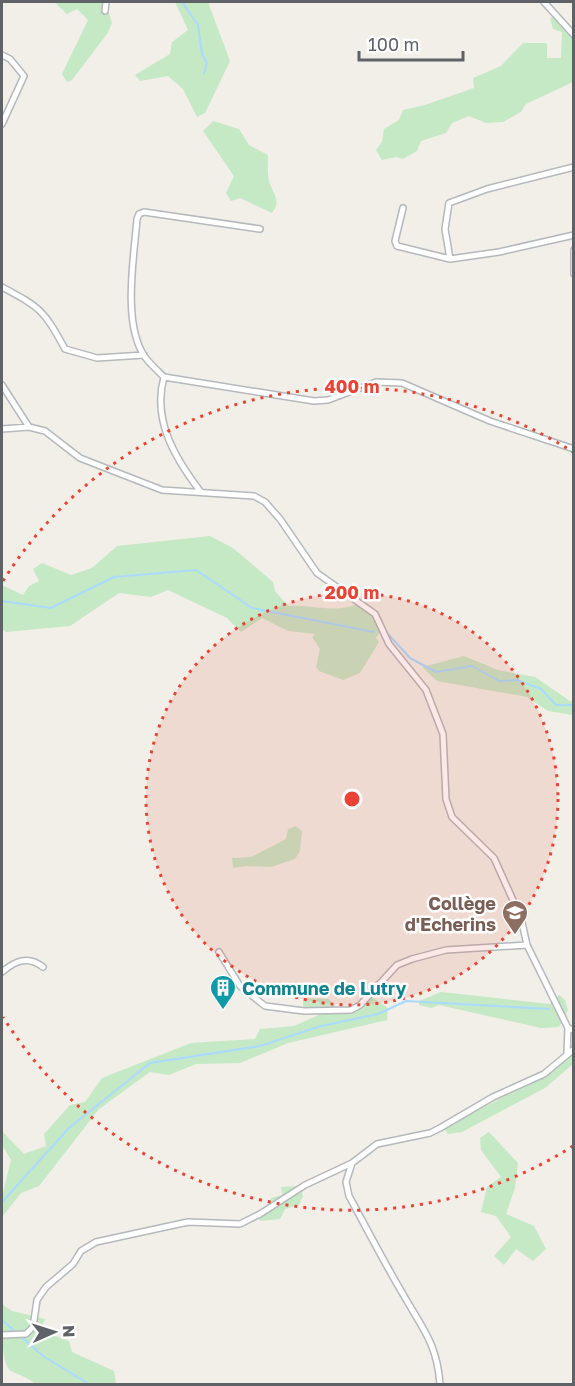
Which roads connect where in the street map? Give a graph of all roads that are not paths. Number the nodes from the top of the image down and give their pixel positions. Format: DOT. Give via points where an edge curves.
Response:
graph roads {
  1 [pos="106,2"];
  2 [pos="544,2"];
  3 [pos="105,11"];
  4 [pos="573,35"];
  5 [pos="2,55"];
  6 [pos="2,124"];
  7 [pos="573,167"];
  8 [pos="403,208"];
  9 [pos="260,229"];
  10 [pos="573,235"];
  11 [pos="573,250"];
  12 [pos="450,259"];
  13 [pos="573,274"];
  14 [pos="2,288"];
  15 [pos="144,356"];
  16 [pos="164,377"];
  17 [pos="2,385"];
  18 [pos="29,427"];
  19 [pos="2,429"];
  20 [pos="573,449"];
  21 [pos="200,491"];
  22 [pos="527,945"];
  23 [pos="219,952"];
  24 [pos="43,967"];
  25 [pos="2,972"];
  26 [pos="571,1029"];
  27 [pos="573,1049"];
  28 [pos="567,1053"];
  29 [pos="352,1163"];
  30 [pos="2,1335"];
  31 [pos="440,1384"];
  1 -- 3 [label="street"];
  2 -- 4 [label="street"];
  5 -- 6 [label="street" via="24,76"];
  7 -- 12 [label="street" via="449,203 445,229"];
  8 -- 12 [label="street" via="397,246"];
  9 -- 15 [label="street" via="139,214 130,295 133,322"];
  10 -- 12 [label="street"];
  11 -- 13 [label="street"];
  14 -- 15 [label="street" via="38,307 65,349 97,358"];
  15 -- 16 [label="street"];
  16 -- 20 [label="street" via="314,400 328,400 376,382 402,383 490,421"];
  16 -- 21 [label="street" via="161,412 167,438"];
  17 -- 18 [label="street"];
  18 -- 19 [label="street"];
  18 -- 21 [label="street" via="45,431 80,458 152,486 173,492"];
  21 -- 22 [label="street" via="254,496 265,502 317,573 375,614 389,644 413,670 431,700 443,734 446,799 452,818 494,858 521,918"];
  22 -- 23 [label="street" via="446,950 412,959 397,965 351,1010 304,1011 265,1006 240,987"];
  22 -- 26 [label="street"];
  24 -- 25 [label="street" via="35,961 16,961"];
  26 -- 28 [label="street"];
  27 -- 28 [label="street"];
  28 -- 29 [label="street" via="544,1074 493,1097 441,1128 377,1144"];
  29 -- 30 [label="street" via="305,1185 240,1224 188,1222 96,1242 81,1251 73,1264 46,1287 37,1300 33,1327 26,1334"];
  29 -- 31 [label="street" via="346,1182 349,1196 426,1329 434,1346"];
}
